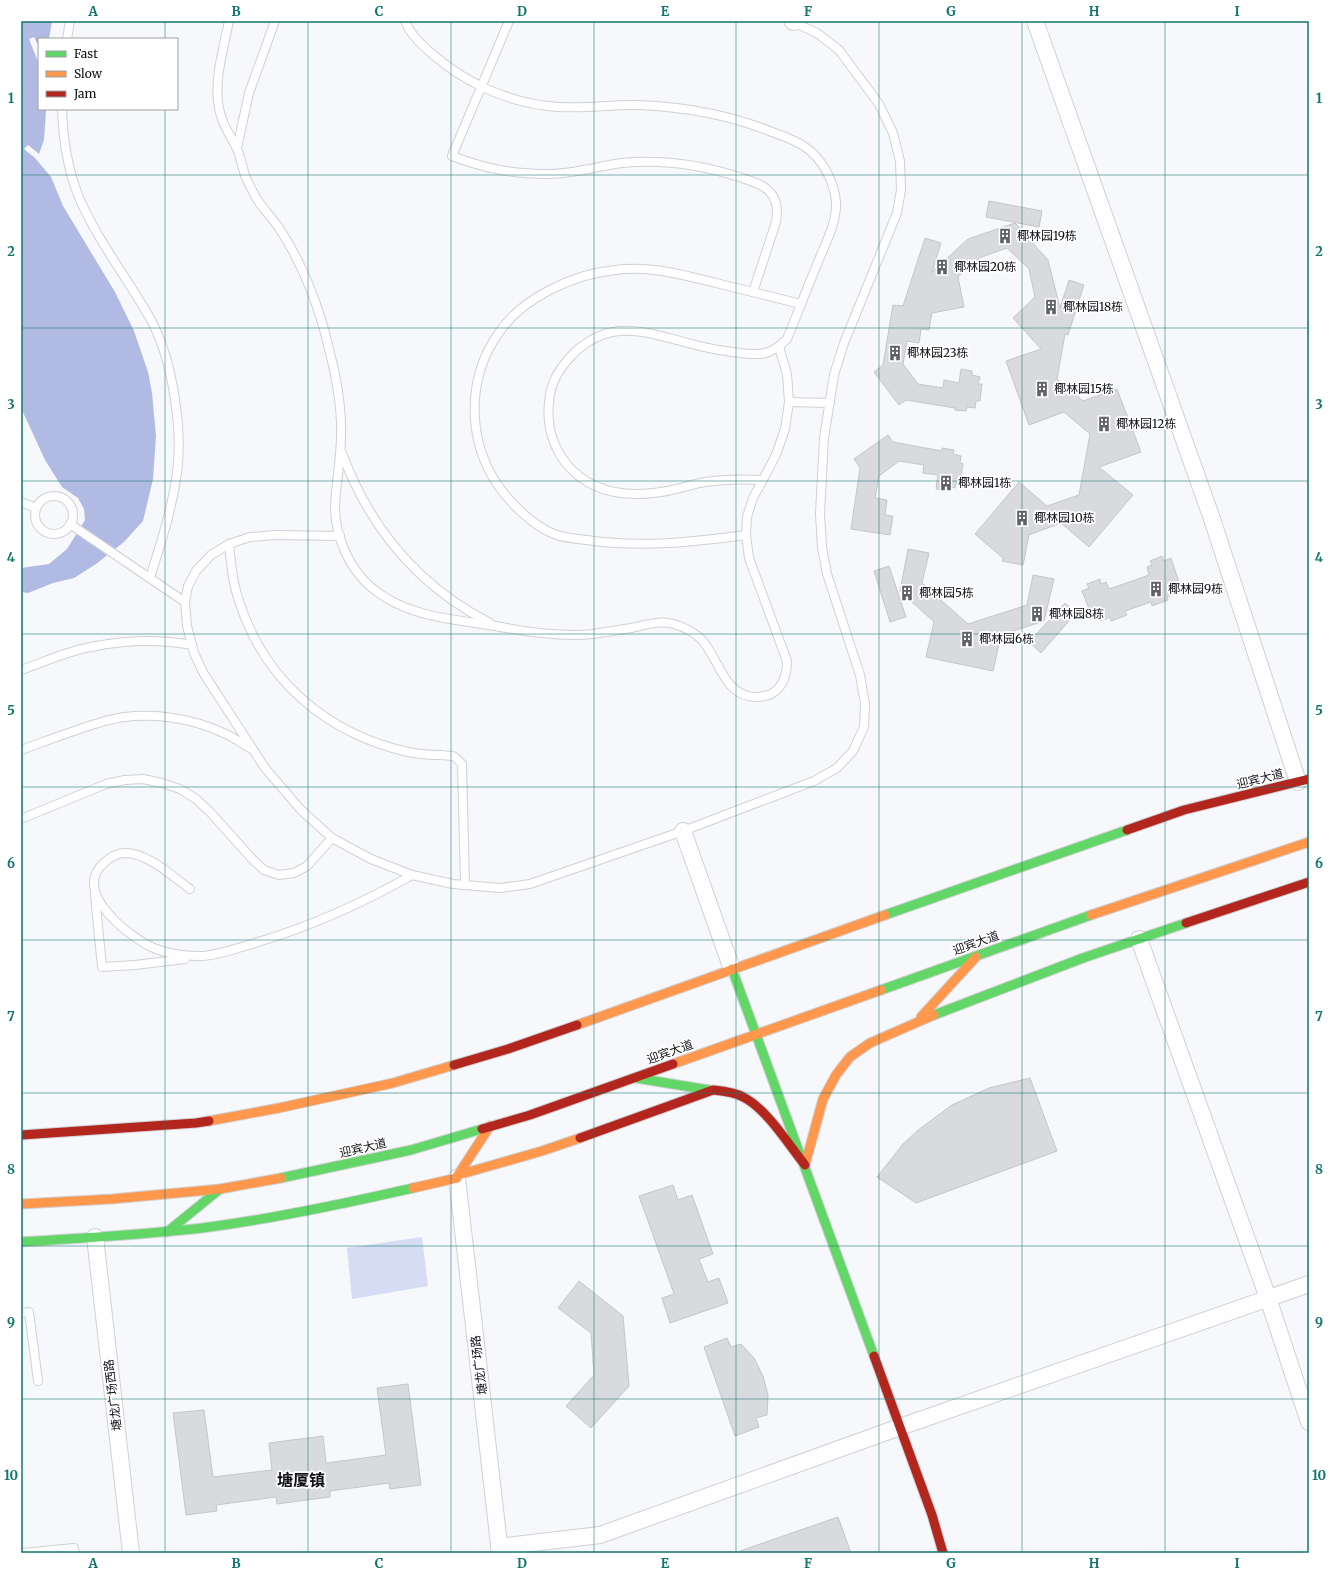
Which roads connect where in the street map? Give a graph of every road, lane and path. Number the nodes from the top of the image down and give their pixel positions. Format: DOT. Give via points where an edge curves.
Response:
graph roads {
  1 [pos="70,21"];
  2 [pos="229,21"];
  3 [pos="275,21"];
  4 [pos="405,21"];
  5 [pos="509,21"];
  6 [pos="792,21"];
  7 [pos="1035,21"];
  8 [pos="67,38"];
  9 [pos="481,87"];
  10 [pos="62,110"];
  11 [pos="237,148"];
  12 [pos="753,292"];
  13 [pos="801,304"];
  14 [pos="779,347"];
  15 [pos="789,402"];
  16 [pos="830,403"];
  17 [pos="340,449"];
  18 [pos="762,480"];
  19 [pos="21,502"];
  20 [pos="36,508"];
  21 [pos="73,526"];
  22 [pos="746,535"];
  23 [pos="340,536"];
  24 [pos="229,544"];
  25 [pos="150,578"];
  26 [pos="185,602"];
  27 [pos="496,626"];
  28 [pos="192,646"];
  29 [pos="21,663"];
  30 [pos="31,666"];
  31 [pos="21,670"];
  32 [pos="21,750"];
  33 [pos="254,751"];
  34 [pos="1303,780"];
  35 [pos="21,819"];
  36 [pos="683,831"];
  37 [pos="332,838"];
  38 [pos="1309,842"];
  39 [pos="412,875"];
  40 [pos="1309,882"];
  41 [pos="465,885"];
  42 [pos="190,889"];
  43 [pos="94,890"];
  44 [pos="1139,939"];
  45 [pos="978,955"];
  46 [pos="200,956"];
  47 [pos="732,969"];
  48 [pos="918,1021"];
  49 [pos="756,1034"];
  50 [pos="633,1078"];
  51 [pos="713,1090"];
  52 [pos="490,1126"];
  53 [pos="21,1135"];
  54 [pos="805,1164"];
  55 [pos="457,1177"];
  56 [pos="220,1189"];
  57 [pos="21,1204"];
  58 [pos="166,1232"];
  59 [pos="95,1237"];
  60 [pos="21,1242"];
  61 [pos="1309,1284"];
  62 [pos="1268,1298"];
  63 [pos="21,1313"];
  64 [pos="38,1381"];
  65 [pos="1309,1422"];
  66 [pos="900,1427"];
  67 [pos="500,1550"];
  68 [pos="23,1553"];
  69 [pos="75,1553"];
  70 [pos="131,1553"];
  71 [pos="943,1553"];
  1 -- 8 [label="lane"];
  2 -- 11 [label="lane" via="219,72 218,105 226,130"];
  3 -- 11 [label="lane" via="249,93"];
  4 -- 9 [label="lane" via="418,42 446,66"];
  5 -- 9 [label="lane"];
  6 -- 16 [label="lane" via="817,33 839,50 879,104 893,132 900,161 901,190 897,213 844,343 834,375"];
  7 -- 34 [label="street"];
  9 -- 12 [label="lane" via="452,156 476,165 514,173 552,174 623,163 656,162 720,171 762,185 776,201 778,212"];
  9 -- 13 [label="lane" via="512,99 548,106 663,106 714,114 763,128 806,147 821,162 831,181 836,202 834,223"];
  10 -- 25 [label="lane" via="68,163 78,195 93,225 152,321 166,359 175,398 179,437 177,477 169,516"];
  11 -- 17 [label="lane" via="246,177 260,204 282,234 300,266 316,305 329,346 337,389"];
  12 -- 13 [label="lane"];
  12 -- 22 [label="lane" via="670,272 643,269 589,274 563,283 539,296 517,313 498,333 484,359 476,387 474,417 479,446 490,473 506,498 528,518 553,534 602,542 652,545"];
  13 -- 14 [label="lane" via="787,339"];
  14 -- 15 [label="lane" via="787,374"];
  14 -- 18 [label="lane" via="769,353 758,355 718,350 645,331 611,332 580,347 567,359 551,389 548,406 550,429 560,456 580,477 599,488 633,495 651,494 704,482"];
  15 -- 16 [label="lane"];
  15 -- 18 [label="lane" via="785,429 776,456"];
  16 -- 36 [label="lane" via="824,438 820,514 822,546 827,574 860,675 865,704 864,726 853,751 837,768 814,781"];
  17 -- 23 [label="lane" via="335,507"];
  17 -- 27 [label="lane" via="361,499 400,554 428,583 472,614"];
  18 -- 22 [label="lane" via="747,517"];
  19 -- 20 [label="lane"];
  20 -- 21 [label="lane" via="37,523 40,529 46,532 53,534"];
  20 -- 21 [label="lane" via="43,499 59,496 72,508"];
  21 -- 25 [label="lane"];
  22 -- 27 [label="lane" via="749,558 787,661 787,674 781,685 772,693 748,697 737,692 702,641 688,630 672,623 654,622 613,631 566,635 519,631"];
  23 -- 24 [label="lane" via="276,535 250,537"];
  23 -- 27 [label="lane" via="355,570 387,600 408,610 437,617"];
  24 -- 26 [label="lane" via="211,555 196,570 188,586"];
  24 -- 41 [label="lane" via="232,574 251,632 284,682 306,703 330,721 357,736 415,753 452,756 462,764"];
  25 -- 26 [label="lane"];
  26 -- 28 [label="lane"];
  28 -- 30 [label="lane" via="177,642 134,641 90,647"];
  28 -- 33 [label="lane" via="204,674"];
  29 -- 30 [label="lane"];
  30 -- 31 [label="lane"];
  32 -- 33 [label="lane" via="107,720 137,716 168,717 199,724 228,735"];
  33 -- 37 [label="lane" via="301,810"];
  34 -- 47 [label="main road, 迎宾大道" via="1184,810"];
  35 -- 37 [label="lane" via="106,784 144,779 180,789 196,799 253,860 264,870 279,875 294,874 307,866"];
  36 -- 41 [label="lane" via="530,884 500,888"];
  36 -- 47 [label="street"];
  37 -- 39 [label="lane" via="371,859"];
  38 -- 45 [label="main road, 迎宾大道"];
  39 -- 41 [label="lane"];
  39 -- 46 [label="lane" via="365,901 310,925 273,938"];
  40 -- 44 [label="main road"];
  42 -- 43 [label="lane" via="148,859 136,853 123,852 101,865 95,877"];
  43 -- 46 [label="lane" via="119,926 137,940 178,955"];
  43 -- 46 [label="lane" via="102,967 167,962"];
  44 -- 48 [label="main road"];
  44 -- 62 [label="street"];
  45 -- 48 [label="main road"];
  45 -- 49 [label="main road, 迎宾大道"];
  47 -- 49 [label="main road"];
  47 -- 53 [label="main road, 迎宾大道" via="508,1049 393,1083 280,1108 196,1123"];
  48 -- 54 [label="main road" via="870,1042 850,1057 836,1075 824,1099"];
  49 -- 50 [label="main road, 迎宾大道"];
  49 -- 54 [label="main road"];
  50 -- 51 [label="main road"];
  50 -- 52 [label="main road, 迎宾大道" via="530,1115"];
  51 -- 54 [label="main road" via="727,1091 745,1098 763,1114"];
  51 -- 55 [label="main road" via="542,1151"];
  52 -- 55 [label="main road"];
  52 -- 56 [label="main road, 迎宾大道" via="411,1150"];
  54 -- 66 [label="main road"];
  55 -- 58 [label="main road" via="303,1211"];
  55 -- 67 [label="street, 塘龙广场路"];
  56 -- 57 [label="main road, 迎宾大道"];
  56 -- 58 [label="main road"];
  58 -- 59 [label="main road"];
  59 -- 60 [label="main road"];
  59 -- 70 [label="street, 塘龙广场西路"];
  61 -- 62 [label="street"];
  62 -- 65 [label="street"];
  62 -- 66 [label="street"];
  63 -- 64 [label="lane" via="30,1312"];
  66 -- 67 [label="street" via="600,1535"];
  66 -- 71 [label="main road"];
  68 -- 69 [label="lane" via="74,1548"];
}
